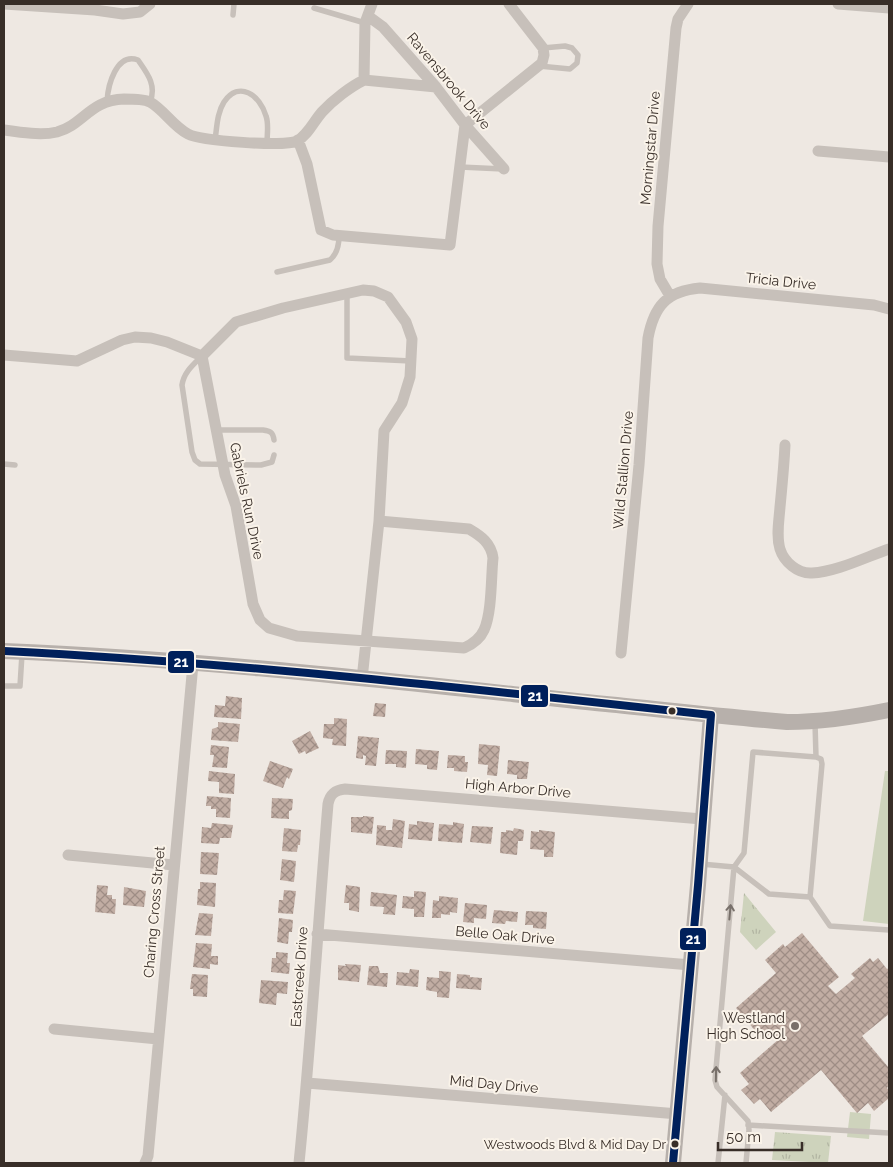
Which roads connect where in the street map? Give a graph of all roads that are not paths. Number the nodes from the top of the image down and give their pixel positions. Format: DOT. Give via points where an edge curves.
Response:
graph roads {
  1 [pos="4,4"];
  2 [pos="150,4"];
  3 [pos="234,4"];
  4 [pos="372,4"];
  5 [pos="509,4"];
  6 [pos="688,4"];
  7 [pos="838,4"];
  8 [pos="96,7"];
  9 [pos="314,8"];
  10 [pos="889,8"];
  11 [pos="233,15"];
  12 [pos="366,20"];
  13 [pos="544,48"];
  14 [pos="539,66"];
  15 [pos="364,80"];
  16 [pos="436,87"];
  17 [pos="107,101"];
  18 [pos="150,102"];
  19 [pos="465,124"];
  20 [pos="4,130"];
  21 [pos="215,140"];
  22 [pos="298,140"];
  23 [pos="267,143"];
  24 [pos="818,151"];
  25 [pos="889,157"];
  26 [pos="460,167"];
  27 [pos="504,169"];
  28 [pos="340,236"];
  29 [pos="277,272"];
  30 [pos="347,294"];
  31 [pos="670,296"];
  32 [pos="889,309"];
  33 [pos="4,355"];
  34 [pos="202,356"];
  35 [pos="411,361"];
  36 [pos="217,430"];
  37 [pos="274,440"];
  38 [pos="786,445"];
  39 [pos="274,455"];
  40 [pos="4,464"];
  41 [pos="223,464"];
  42 [pos="15,465"];
  43 [pos="379,521"];
  44 [pos="889,549"];
  45 [pos="366,640"];
  46 [pos="4,651"];
  47 [pos="22,652"];
  48 [pos="622,653"];
  49 [pos="193,664"];
  50 [pos="362,679"];
  51 [pos="4,686"];
  52 [pos="889,710"];
  53 [pos="711,714"];
  54 [pos="815,722"];
  55 [pos="816,757"];
  56 [pos="333,794"];
  57 [pos="702,819"];
  58 [pos="68,855"];
  59 [pos="700,864"];
  60 [pos="174,865"];
  61 [pos="734,867"];
  62 [pos="810,897"];
  63 [pos="889,930"];
  64 [pos="317,934"];
  65 [pos="691,966"];
  66 [pos="54,1029"];
  67 [pos="158,1039"];
  68 [pos="307,1083"];
  69 [pos="725,1095"];
  70 [pos="678,1114"];
  71 [pos="748,1125"];
  72 [pos="889,1133"];
  73 [pos="145,1163"];
  74 [pos="299,1163"];
  75 [pos="672,1163"];
  76 [pos="718,1163"];
  77 [pos="746,1163"];
  1 -- 8 [label="street"];
  2 -- 8 [label="street" via="132,14"];
  3 -- 11 [label="lane"];
  4 -- 12 [label="street"];
  5 -- 13 [label="street"];
  6 -- 31 [label="street, Morningstar Drive" via="678,18 676,28 658,226 657,264 660,279"];
  7 -- 10 [label="street"];
  9 -- 12 [label="lane"];
  12 -- 15 [label="street"];
  12 -- 16 [label="street, Ravensbrook Drive" via="383,27"];
  13 -- 14 [label="street"];
  13 -- 14 [label="lane" via="572,48 578,55 577,63 570,69"];
  14 -- 19 [label="street"];
  15 -- 16 [label="street"];
  15 -- 22 [label="street" via="323,112"];
  16 -- 19 [label="street, Ravensbrook Drive"];
  17 -- 18 [label="street"];
  17 -- 18 [label="lane" via="113,74 130,58 138,60 147,72 153,88"];
  17 -- 20 [label="street" via="59,131 43,134"];
  18 -- 21 [label="street" via="178,128 190,135"];
  19 -- 26 [label="street"];
  19 -- 27 [label="street, Ravensbrook Drive"];
  21 -- 23 [label="street"];
  21 -- 23 [label="lane" via="223,103 241,91 256,97 262,106 268,123"];
  22 -- 23 [label="street" via="286,144"];
  22 -- 28 [label="street" via="307,164 321,230"];
  24 -- 25 [label="street"];
  26 -- 27 [label="lane"];
  26 -- 28 [label="street" via="450,245"];
  28 -- 29 [label="lane" via="338,249 330,260"];
  30 -- 34 [label="street" via="236,322"];
  30 -- 35 [label="street" via="363,290 388,297 406,322 412,339"];
  30 -- 35 [label="lane" via="347,358"];
  31 -- 32 [label="street, Tricia Drive" via="700,288"];
  31 -- 48 [label="street, Wild Stallion Drive" via="657,310 648,338"];
  33 -- 34 [label="street" via="77,361 135,337 167,342"];
  34 -- 36 [label="street, Gabriels Run Drive"];
  34 -- 41 [label="lane" via="187,371 182,386 192,452 200,464"];
  35 -- 43 [label="street" via="402,403 384,431"];
  36 -- 37 [label="lane" via="270,431"];
  36 -- 41 [label="street, Gabriels Run Drive"];
  38 -- 44 [label="street" via="778,531 780,551 785,560 801,572 811,574"];
  39 -- 41 [label="lane" via="272,462 267,464"];
  40 -- 42 [label="lane"];
  41 -- 45 [label="street, Gabriels Run Drive" via="236,506 253,604 260,620 269,628 297,636"];
  43 -- 45 [label="street"];
  43 -- 45 [label="street, Gabriels Run Drive" via="469,529 479,535 492,549 488,612 478,639 464,648"];
  45 -- 50 [label="street"];
  46 -- 47 [label="street"];
  47 -- 49 [label="street"];
  47 -- 51 [label="lane" via="20,686"];
  49 -- 50 [label="street"];
  49 -- 60 [label="street, Charing Cross Street"];
  50 -- 53 [label="street"];
  52 -- 54 [label="street"];
  53 -- 54 [label="street"];
  53 -- 57 [label="street"];
  54 -- 55 [label="lane"];
  55 -- 61 [label="lane" via="753,752 744,853"];
  55 -- 62 [label="lane" via="822,764"];
  56 -- 57 [label="street, High Arbor Drive" via="345,789"];
  56 -- 64 [label="street, Eastcreek Drive" via="328,804"];
  57 -- 59 [label="street"];
  58 -- 60 [label="street"];
  59 -- 61 [label="lane"];
  59 -- 65 [label="street"];
  60 -- 67 [label="street, Charing Cross Street"];
  61 -- 62 [label="lane" via="769,894"];
  69 -- 61 [label="lane, one-way" via="715,1080"];
  62 -- 63 [label="lane" via="830,926"];
  64 -- 65 [label="street, Belle Oak Drive"];
  64 -- 68 [label="street, Eastcreek Drive"];
  65 -- 70 [label="street"];
  66 -- 67 [label="street"];
  67 -- 73 [label="street, Charing Cross Street"];
  68 -- 70 [label="street, Mid Day Drive"];
  68 -- 74 [label="street, Eastcreek Drive"];
  69 -- 71 [label="lane" via="744,1114"];
  69 -- 76 [label="lane"];
  70 -- 75 [label="street"];
  71 -- 72 [label="lane"];
  71 -- 77 [label="lane"];
}
